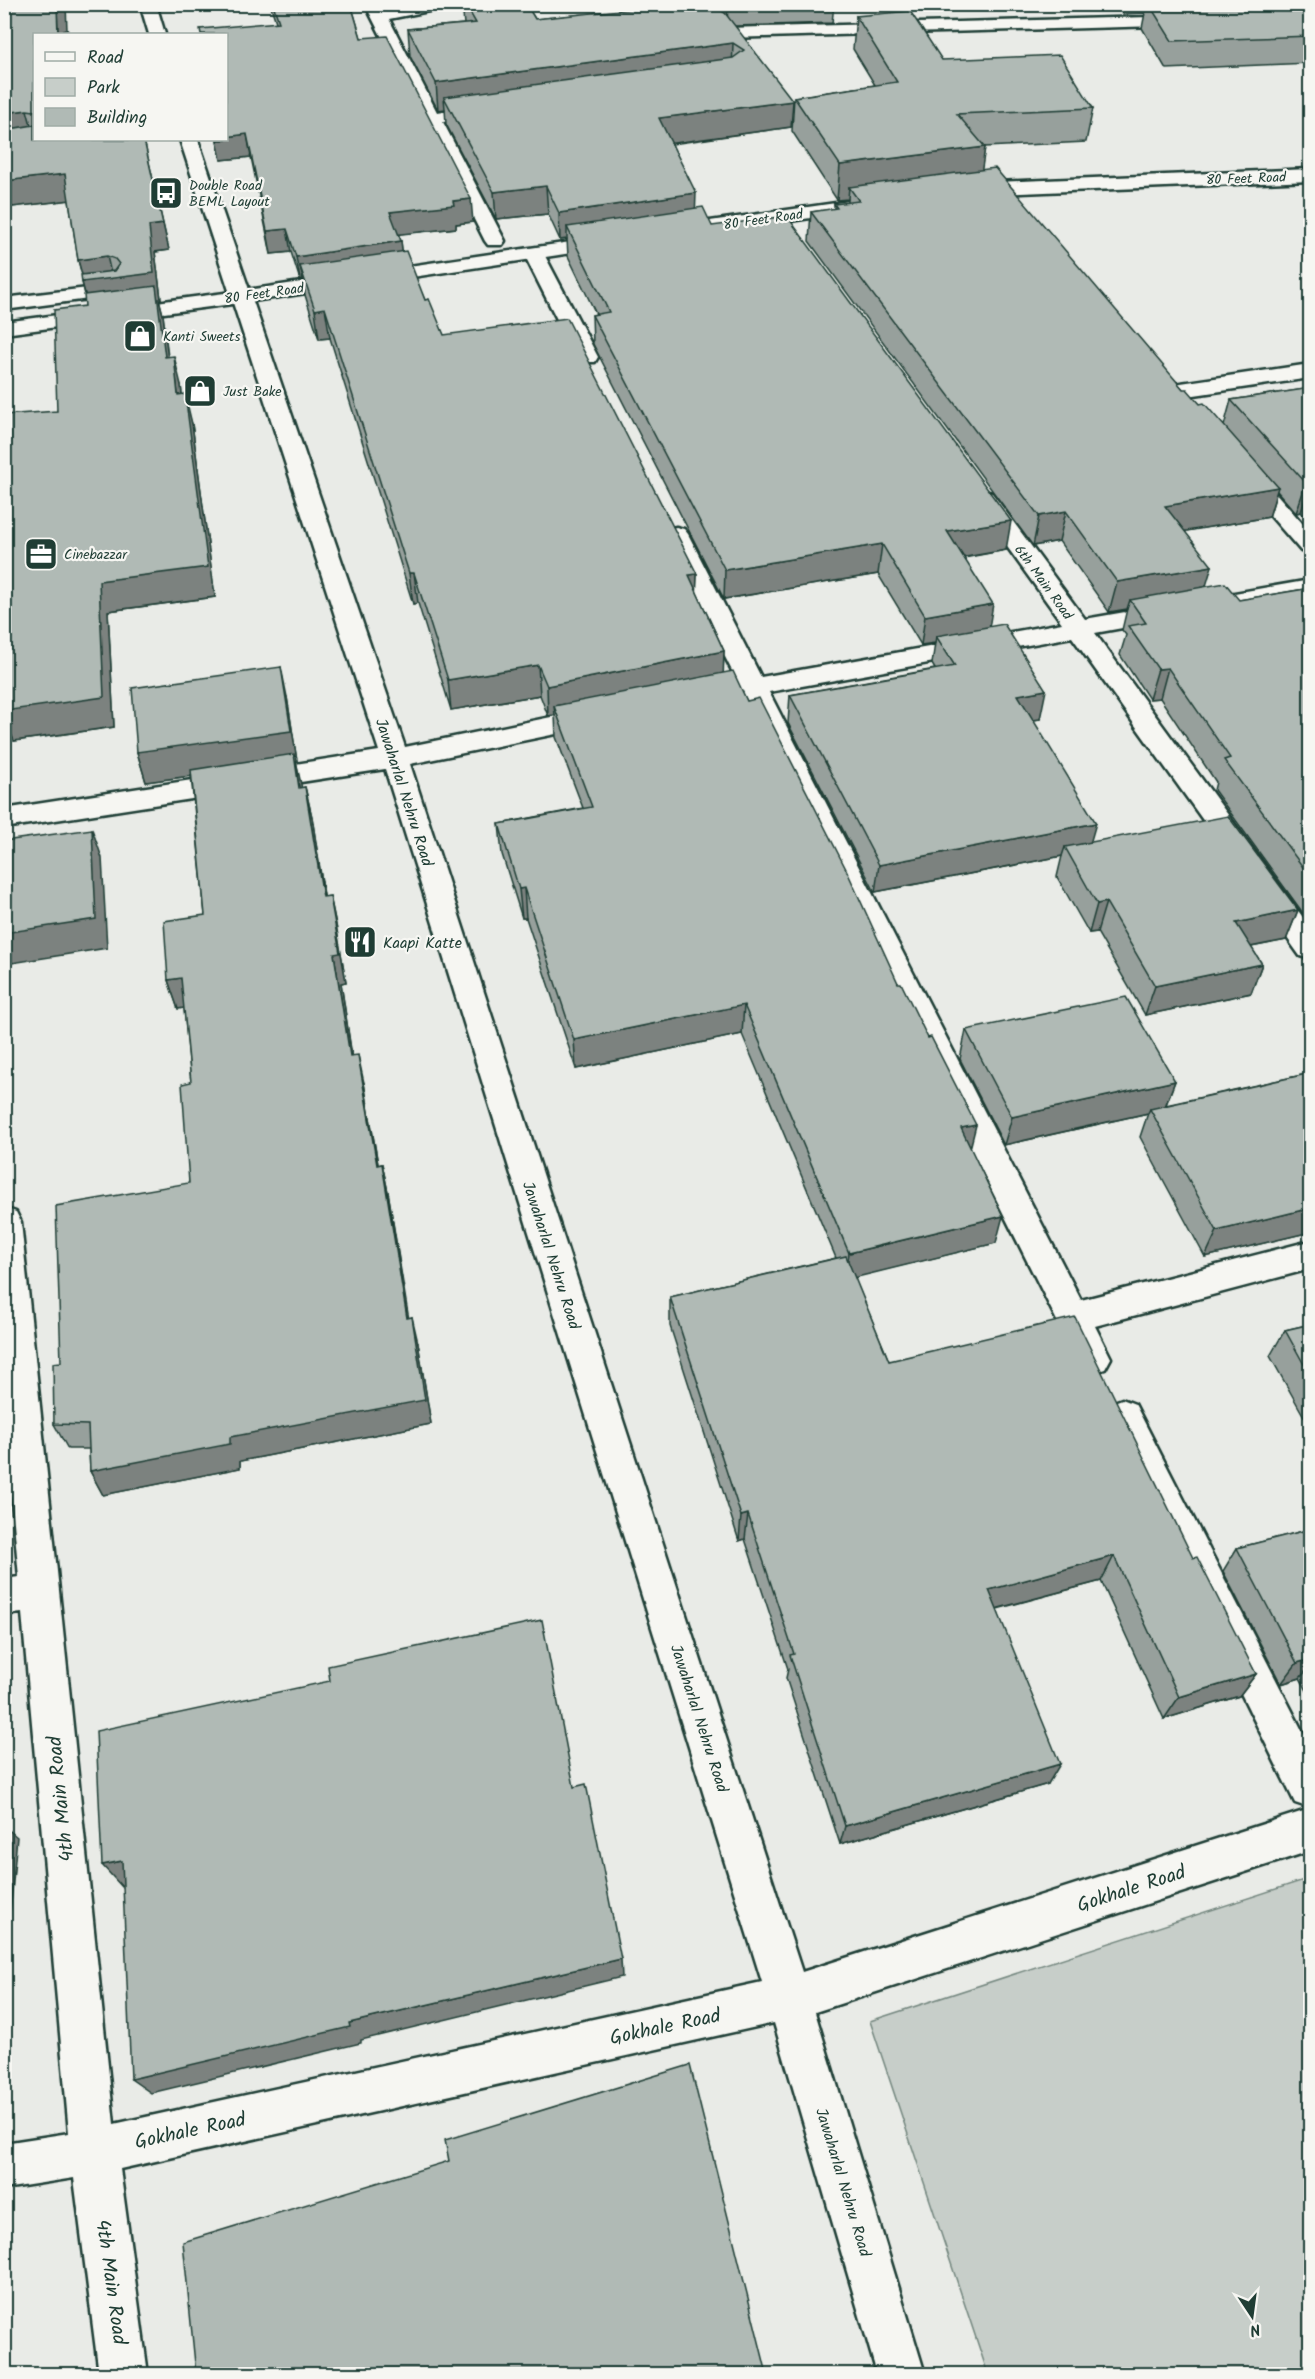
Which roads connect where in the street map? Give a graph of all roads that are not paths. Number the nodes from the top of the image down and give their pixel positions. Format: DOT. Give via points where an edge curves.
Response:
graph roads {
  1 [pos="148,4"];
  2 [pos="438,4"];
  3 [pos="376,10"];
  4 [pos="1204,20"];
  5 [pos="157,33"];
  6 [pos="727,33"];
  7 [pos="511,107"];
  8 [pos="430,118"];
  9 [pos="189,141"];
  10 [pos="1216,160"];
  11 [pos="1311,175"];
  12 [pos="990,179"];
  13 [pos="881,183"];
  14 [pos="950,194"];
  15 [pos="893,201"];
  16 [pos="1011,206"];
  17 [pos="678,213"];
  18 [pos="610,224"];
  19 [pos="662,234"];
  20 [pos="627,239"];
  21 [pos="495,241"];
  22 [pos="425,250"];
  23 [pos="534,254"];
  24 [pos="234,282"];
  25 [pos="133,288"];
  26 [pos="4,304"];
  27 [pos="4,328"];
  28 [pos="1311,371"];
  29 [pos="1159,373"];
  30 [pos="598,380"];
  31 [pos="1174,391"];
  32 [pos="1189,408"];
  33 [pos="1227,451"];
  34 [pos="973,484"];
  35 [pos="662,507"];
  36 [pos="1311,546"];
  37 [pos="1311,587"];
  38 [pos="1078,628"];
  39 [pos="753,686"];
  40 [pos="707,695"];
  41 [pos="627,711"];
  42 [pos="395,758"];
  43 [pos="4,819"];
  44 [pos="1311,948"];
  45 [pos="4,1222"];
  46 [pos="1311,1255"];
  47 [pos="1073,1317"];
  48 [pos="22,1595"];
  49 [pos="1311,1788"];
  50 [pos="1311,1830"];
  51 [pos="789,1998"];
  52 [pos="94,2152"];
  53 [pos="4,2166"];
  54 [pos="124,2374"];
  55 [pos="901,2374"];
  1 -- 5 [label="street"];
  2 -- 3 [label="street"];
  3 -- 8 [label="street"];
  4 -- 6 [label="street"];
  7 -- 8 [label="street"];
  8 -- 21 [label="street"];
  9 -- 24 [label="street, Jawaharlal Nehru Road"];
  10 -- 12 [label="street, 80 Feet Road"];
  11 -- 12 [label="street, 80 Feet Road"];
  12 -- 14 [label="street, 80 Feet Road"];
  12 -- 16 [label="street"];
  13 -- 17 [label="street, 80 Feet Road"];
  15 -- 19 [label="street, 80 Feet Road" via="785,225"];
  18 -- 21 [label="street"];
  20 -- 23 [label="street, 80 Feet Road"];
  21 -- 22 [label="street"];
  23 -- 24 [label="street, 80 Feet Road"];
  23 -- 30 [label="street"];
  24 -- 27 [label="street, 80 Feet Road"];
  24 -- 42 [label="street, Jawaharlal Nehru Road"];
  25 -- 26 [label="street"];
  28 -- 31 [label="street"];
  29 -- 31 [label="street"];
  31 -- 32 [label="street"];
  33 -- 36 [label="street"];
  34 -- 38 [label="street, 6th Main Road"];
  35 -- 39 [label="street"];
  37 -- 38 [label="street"];
  38 -- 39 [label="street"];
  38 -- 44 [label="street, 6th Main Road"];
  39 -- 40 [label="street"];
  39 -- 47 [label="street"];
  41 -- 42 [label="street"];
  42 -- 43 [label="street"];
  42 -- 51 [label="street, Jawaharlal Nehru Road"];
  45 -- 48 [label="street, 4th Main Road"];
  46 -- 47 [label="street"];
  47 -- 49 [label="street"];
  48 -- 52 [label="street, 4th Main Road"];
  50 -- 51 [label="street, Gokhale Road"];
  51 -- 52 [label="street, Gokhale Road"];
  51 -- 55 [label="street, Jawaharlal Nehru Road"];
  52 -- 53 [label="street, Gokhale Road"];
  52 -- 54 [label="street, 4th Main Road"];
}
